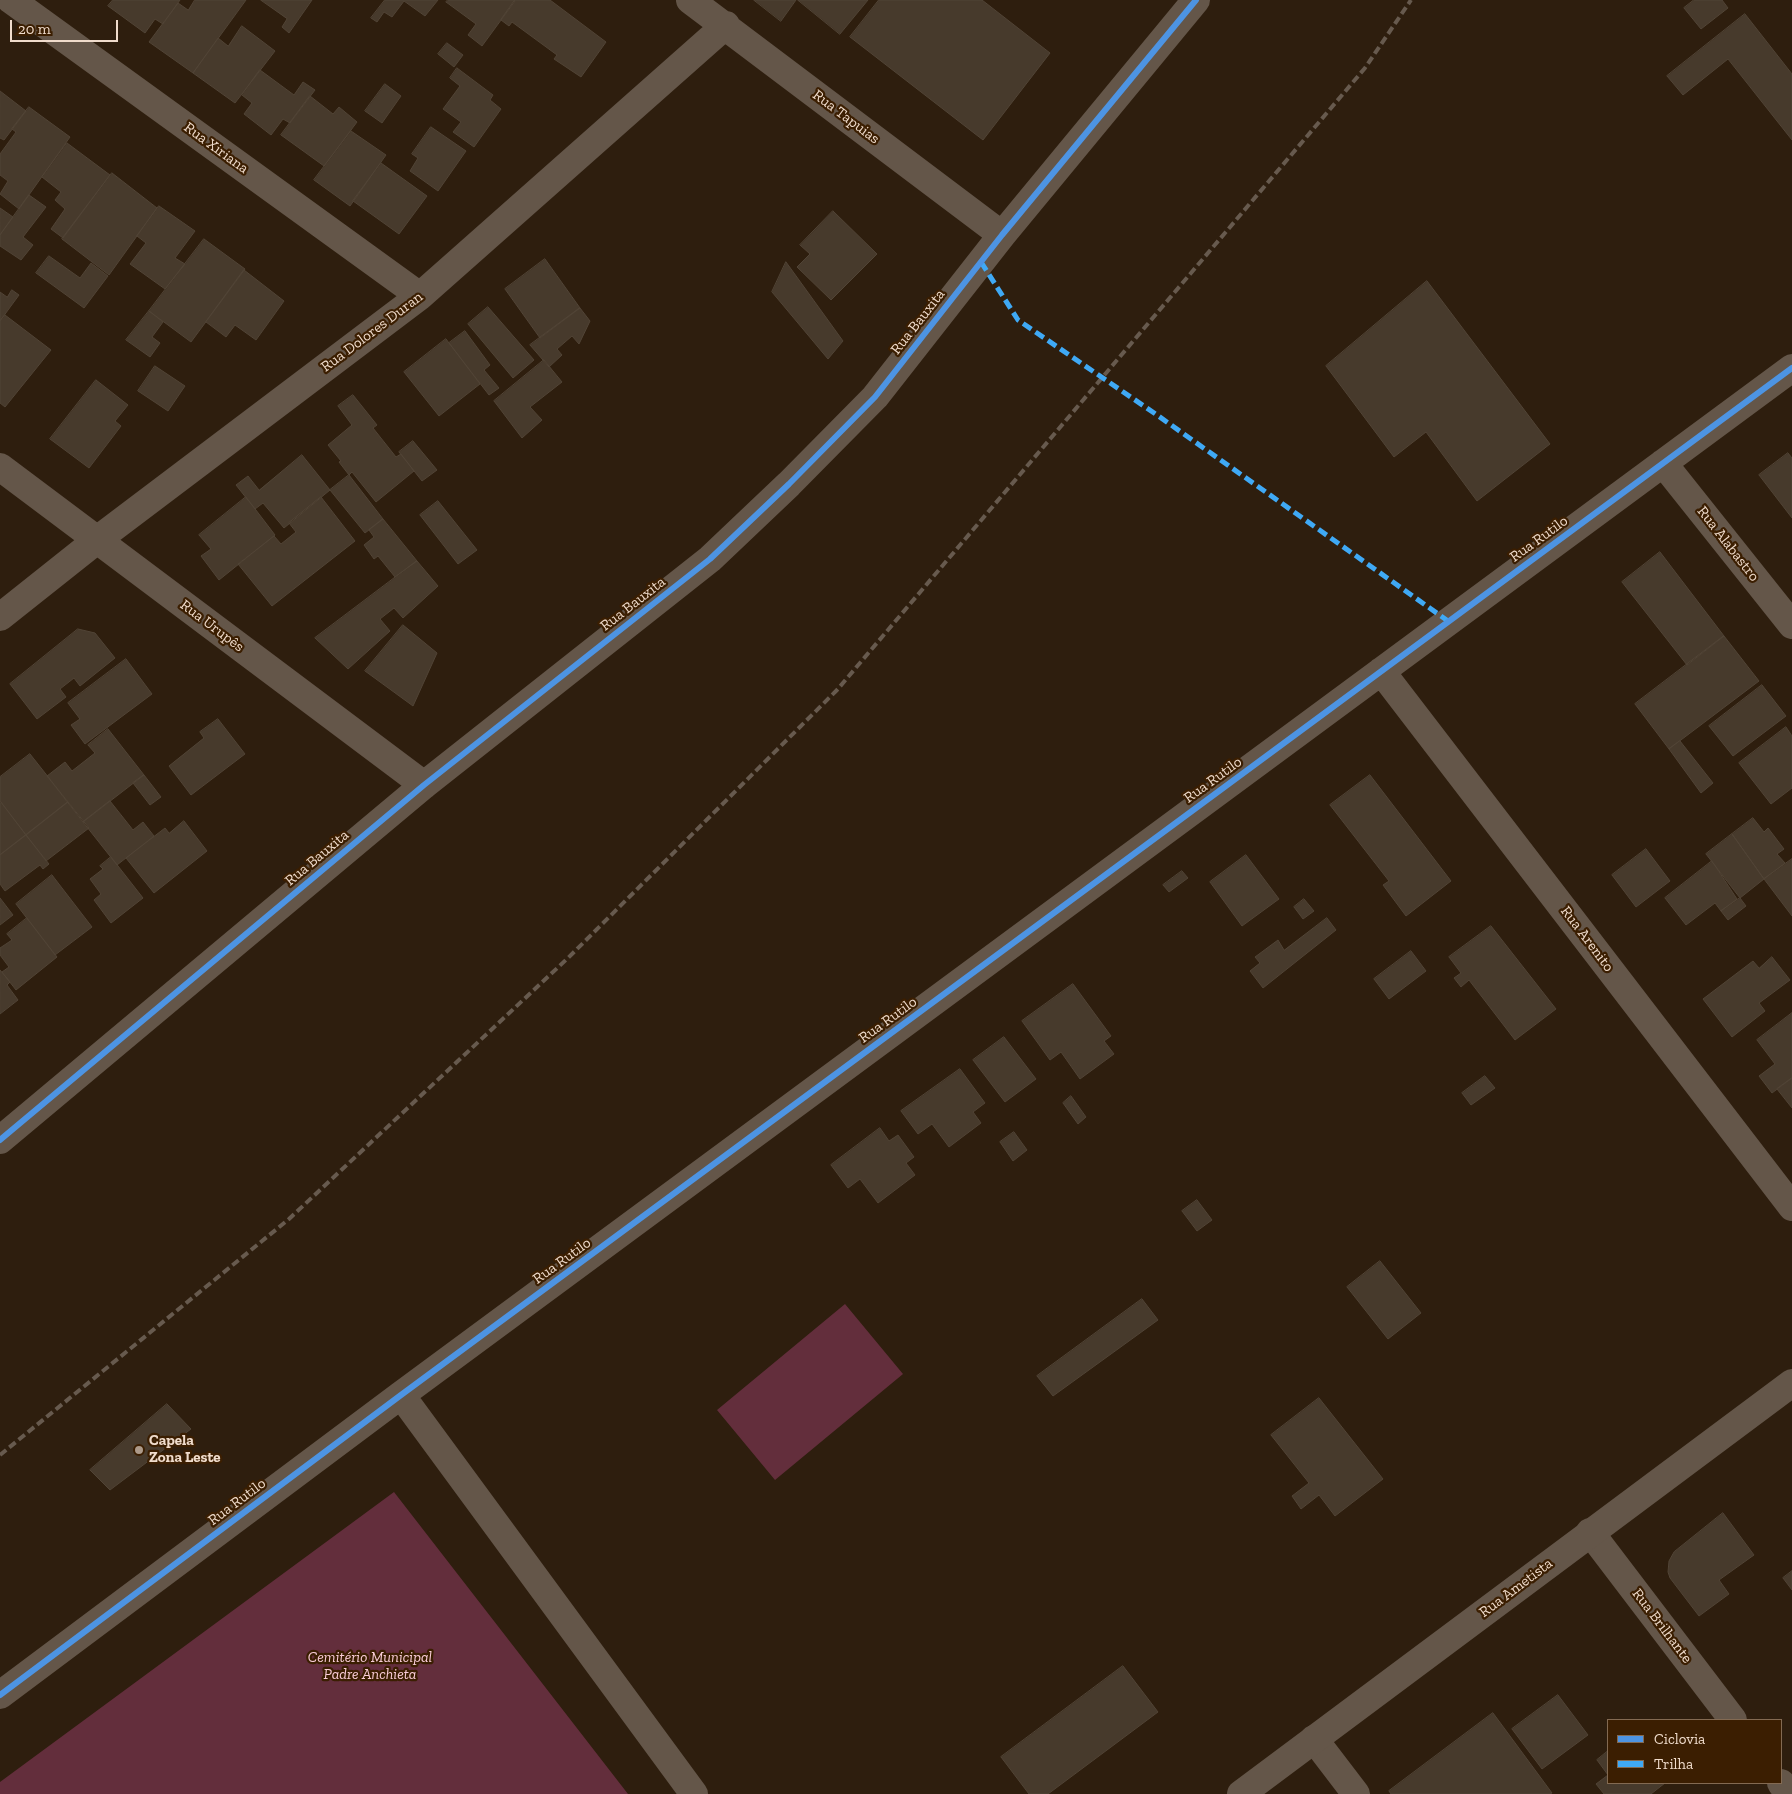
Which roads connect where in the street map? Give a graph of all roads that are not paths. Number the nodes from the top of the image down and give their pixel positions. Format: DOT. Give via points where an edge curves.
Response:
graph roads {
  1 [pos="12,0"];
  2 [pos="690,0"];
  3 [pos="1196,0"];
  4 [pos="726,25"];
  5 [pos="1002,235"];
  6 [pos="420,296"];
  7 [pos="1792,368"];
  8 [pos="1663,463"];
  9 [pos="0,467"];
  10 [pos="97,540"];
  11 [pos="0,617"];
  12 [pos="1792,625"];
  13 [pos="1381,671"];
  14 [pos="424,785"];
  15 [pos="0,1140"];
  16 [pos="1792,1208"];
  17 [pos="1792,1383"];
  18 [pos="401,1395"];
  19 [pos="1590,1532"];
  20 [pos="0,1695"];
  21 [pos="1732,1719"];
  22 [pos="1314,1740"];
  23 [pos="694,1794"];
  24 [pos="1241,1794"];
  25 [pos="1356,1794"];
  1 -- 6 [label="street, Rua Xiriana"];
  2 -- 4 [label="street, Rua Tapuias"];
  3 -- 5 [label="street, Rua Bauxita"];
  4 -- 5 [label="street, Rua Tapuias"];
  4 -- 6 [label="street, Rua Dolores Duran"];
  5 -- 14 [label="street, Rua Bauxita" via="875,397 718,552"];
  6 -- 10 [label="street, Rua Dolores Duran"];
  7 -- 8 [label="street, Rua Rutilo"];
  8 -- 12 [label="street, Rua Alabastro"];
  8 -- 13 [label="street, Rua Rutilo"];
  9 -- 10 [label="street, Rua Urupês"];
  10 -- 11 [label="street, Rua Dolores Duran"];
  10 -- 14 [label="street, Rua Urupês"];
  13 -- 16 [label="street, Rua Arenito"];
  13 -- 18 [label="street, Rua Rutilo"];
  14 -- 15 [label="street, Rua Bauxita"];
  17 -- 19 [label="street, Rua Ametista"];
  18 -- 20 [label="street, Rua Rutilo"];
  18 -- 23 [label="street"];
  19 -- 21 [label="street, Rua Brilhante"];
  19 -- 22 [label="street, Rua Ametista"];
  22 -- 24 [label="street, Rua Ametista"];
  22 -- 25 [label="street"];
}
